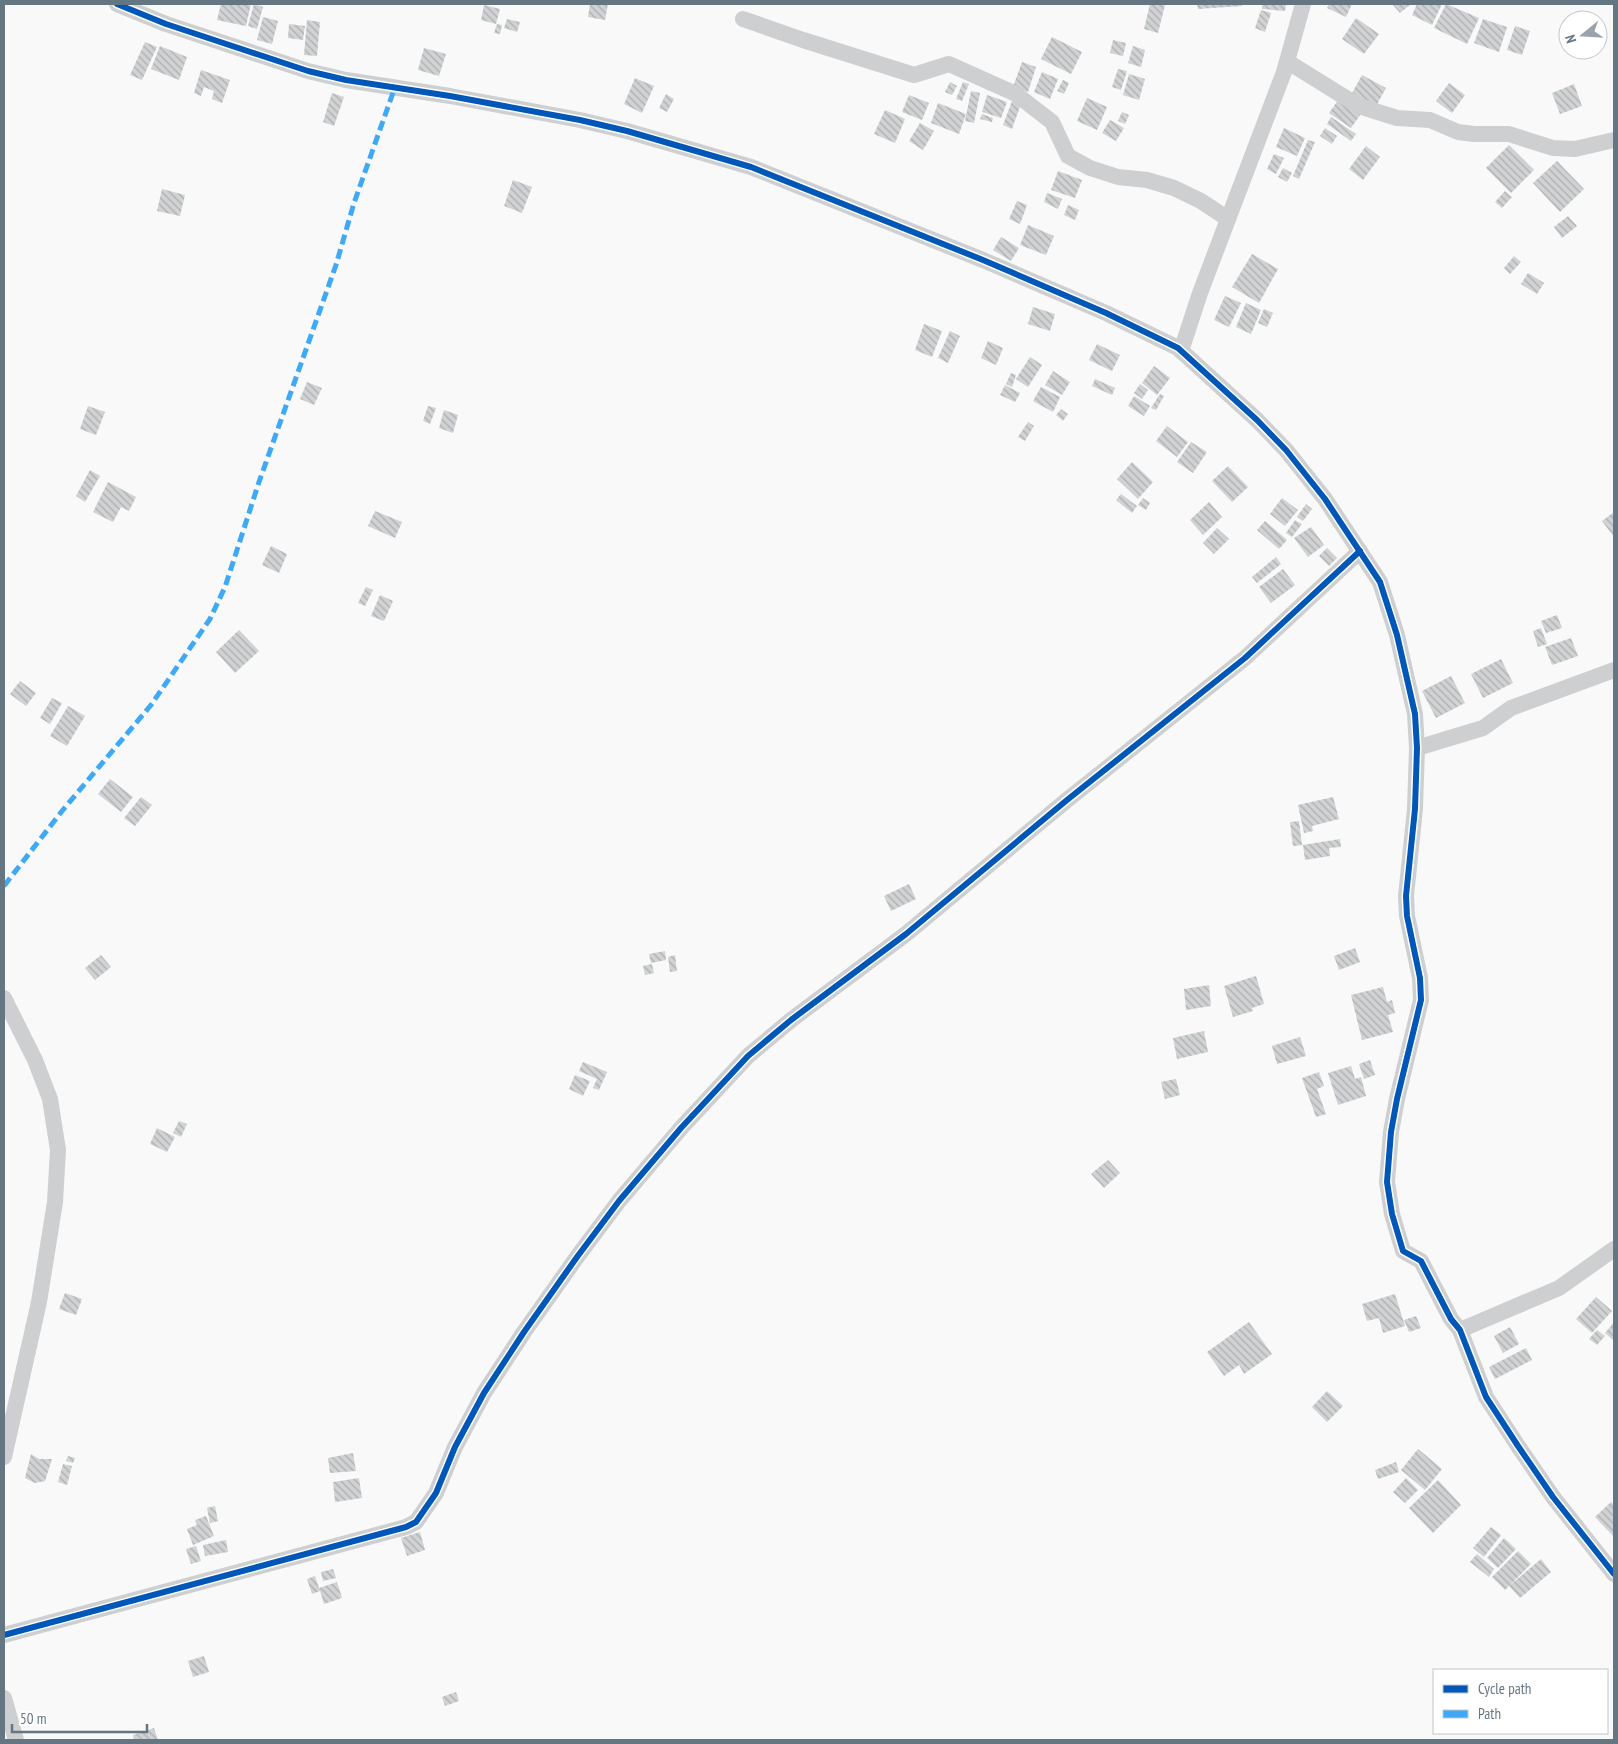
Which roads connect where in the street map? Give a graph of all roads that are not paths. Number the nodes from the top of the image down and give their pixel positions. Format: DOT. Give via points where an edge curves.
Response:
graph roads {
  1 [pos="117,4"];
  2 [pos="1303,4"];
  3 [pos="743,19"];
  4 [pos="1288,62"];
  5 [pos="1614,140"];
  6 [pos="1228,219"];
  7 [pos="1179,349"];
  8 [pos="1360,551"];
  9 [pos="1614,670"];
  10 [pos="1417,748"];
  11 [pos="4,998"];
  12 [pos="1614,1249"];
  13 [pos="1460,1330"];
  14 [pos="5,1446"];
  15 [pos="1614,1574"];
  16 [pos="4,1635"];
  17 [pos="4,1698"];
  18 [pos="16,1740"];
  1 -- 7 [label="street" via="166,24 308,71 580,120 751,167 983,260 1106,313"];
  2 -- 4 [label="street"];
  3 -- 6 [label="street" via="914,74 949,64 1016,94 1052,122 1068,156 1090,168 1118,177 1147,180 1174,188"];
  4 -- 5 [label="street" via="1359,106 1397,118 1430,120 1458,132 1509,134 1553,148 1575,149"];
  4 -- 6 [label="street"];
  6 -- 7 [label="street"];
  7 -- 8 [label="street" via="1286,450"];
  8 -- 10 [label="street" via="1380,582 1397,635 1415,714"];
  8 -- 16 [label="street" via="1245,658 906,934 790,1020 748,1056 619,1201 524,1332 484,1393 455,1447 436,1493 416,1522"];
  9 -- 10 [label="street" via="1511,708 1483,728"];
  10 -- 13 [label="street" via="1415,809 1406,896 1421,1000 1397,1099 1387,1182 1403,1251 1421,1261"];
  11 -- 14 [label="street" via="35,1060 50,1099 58,1150 55,1202 39,1302"];
  12 -- 13 [label="street" via="1559,1288"];
  13 -- 15 [label="street" via="1486,1397 1553,1497"];
  17 -- 18 [label="street"];
}
